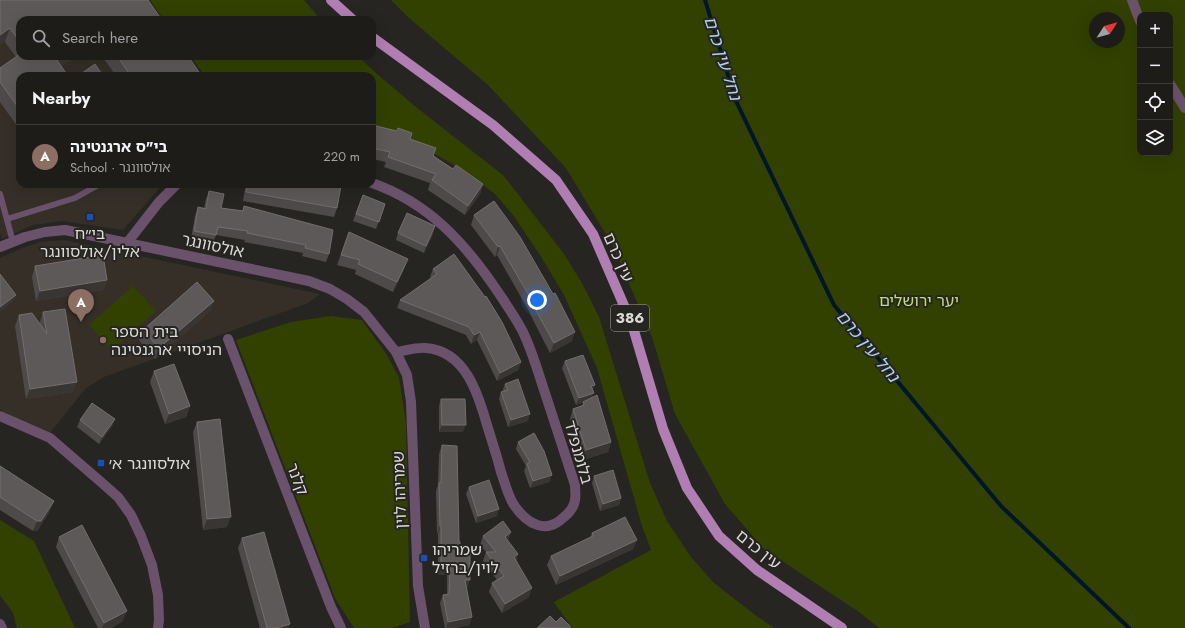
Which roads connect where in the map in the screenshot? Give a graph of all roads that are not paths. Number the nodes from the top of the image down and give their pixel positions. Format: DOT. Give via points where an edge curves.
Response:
graph roads {
  1 [pos="331,0"];
  2 [pos="1132,0"];
  3 [pos="1137,13"];
  4 [pos="349,16"];
  5 [pos="376,39"];
  6 [pos="1173,90"];
  7 [pos="1185,108"];
  8 [pos="376,185"];
  9 [pos="93,188"];
  10 [pos="173,188"];
  11 [pos="0,194"];
  12 [pos="7,219"];
  13 [pos="12,242"];
  14 [pos="127,243"];
  15 [pos="0,247"];
  16 [pos="228,339"];
  17 [pos="396,352"];
  18 [pos="0,416"];
  19 [pos="0,624"];
  20 [pos="2,628"];
  21 [pos="158,628"];
  22 [pos="341,628"];
  23 [pos="425,628"];
  24 [pos="842,628"];
  1 -- 4 [label="main road"];
  2 -- 3 [label="street"];
  5 -- 24 [label="main road, עין כרם / 386" via="493,125 556,180 593,234 632,324 663,429 687,488 719,536 757,570"];
  6 -- 7 [label="street"];
  8 -- 17 [label="street, בלומנפלד" via="402,196 447,228 486,274 506,303 522,330 534,359 575,485 575,500 570,512 559,522 547,527 535,524 522,516 513,504 474,385 463,369 440,350 424,347"];
  9 -- 12 [label="lane" via="75,198"];
  10 -- 14 [label="street"];
  11 -- 12 [label="lane"];
  12 -- 13 [label="lane"];
  13 -- 14 [label="street, אולסוונגר" via="45,232 65,230"];
  13 -- 15 [label="street, אולסוונגר"];
  14 -- 17 [label="street, אולסוונגר" via="309,281 330,289 364,312"];
  16 -- 22 [label="street, קלנר"];
  17 -- 23 [label="street, שמריהו לוין" via="407,375 411,402 418,586"];
  18 -- 21 [label="street" via="50,438 118,497 131,515 152,565 158,595"];
  19 -- 20 [label="street"];
}
